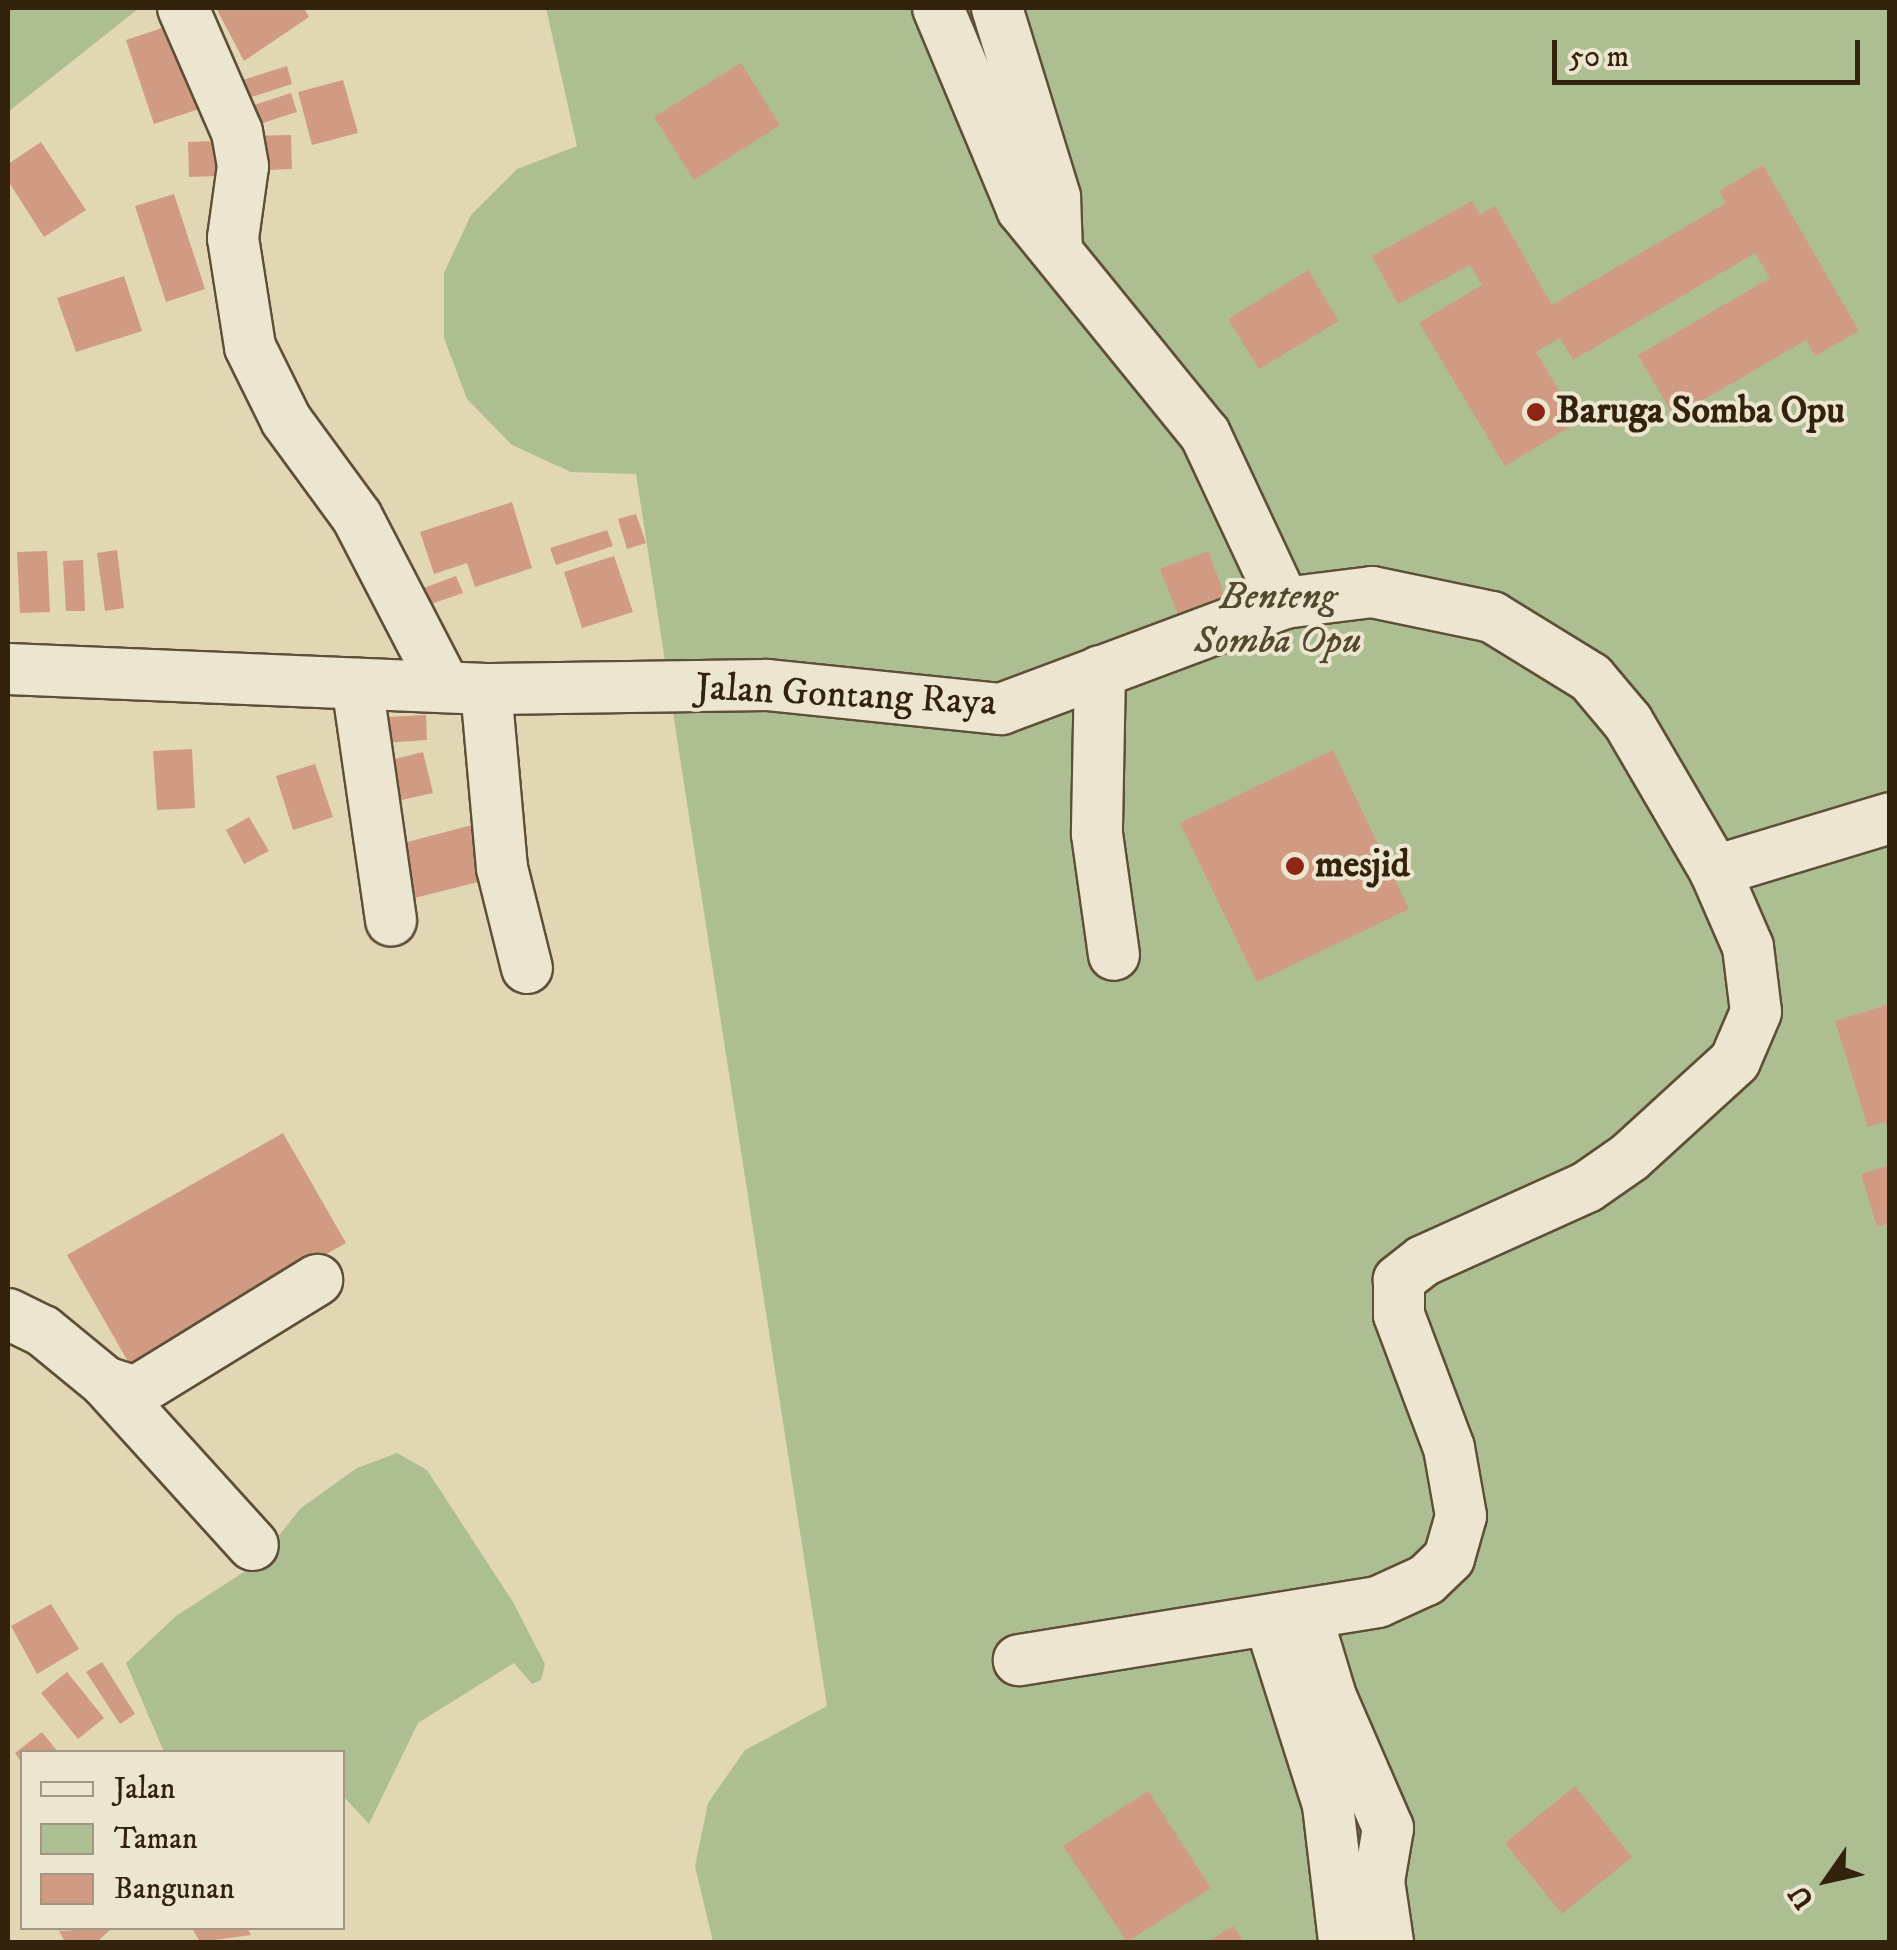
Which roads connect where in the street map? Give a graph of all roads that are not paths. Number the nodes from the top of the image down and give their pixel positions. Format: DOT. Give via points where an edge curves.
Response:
graph roads {
  1 [pos="182,8"];
  2 [pos="938,8"];
  3 [pos="997,8"];
  4 [pos="1056,251"];
  5 [pos="1284,603"];
  6 [pos="8,670"];
  7 [pos="1100,671"];
  8 [pos="357,684"];
  9 [pos="465,687"];
  10 [pos="1890,818"];
  11 [pos="1715,871"];
  12 [pos="391,921"];
  13 [pos="1114,955"];
  14 [pos="527,968"];
  15 [pos="317,1280"];
  16 [pos="8,1314"];
  17 [pos="105,1382"];
  18 [pos="252,1544"];
  19 [pos="1288,1618"];
  20 [pos="1019,1660"];
  21 [pos="1344,1942"];
  22 [pos="1388,1942"];
  1 -- 9 [label="street" via="237,132 243,166 233,238 250,347 286,420"];
  2 -- 4 [label="street" via="1022,209"];
  3 -- 4 [label="street" via="1055,197"];
  4 -- 5 [label="street" via="1205,434"];
  5 -- 7 [label="street, Jalan Gontang Raya"];
  5 -- 11 [label="street, Jalan Gontang Raya" via="1372,592 1435,601 1548,646 1591,678 1628,722"];
  6 -- 8 [label="street, Jalan Gontang Raya"];
  7 -- 9 [label="street, Jalan Gontang Raya" via="1001,710 768,685"];
  7 -- 13 [label="street" via="1097,834"];
  8 -- 9 [label="street, Jalan Gontang Raya"];
  8 -- 12 [label="street"];
  9 -- 14 [label="street"];
  10 -- 11 [label="street"];
  11 -- 19 [label="street, Jalan Gontang Raya" via="1758,984 1735,1061 1587,1187 1422,1261 1399,1280 1399,1315 1449,1448 1461,1516 1453,1544 1426,1580 1378,1602"];
  15 -- 17 [label="street" via="159,1382 135,1392"];
  16 -- 17 [label="street"];
  17 -- 18 [label="street"];
  19 -- 20 [label="street"];
  19 -- 21 [label="street" via="1328,1805"];
  19 -- 22 [label="street" via="1388,1828 1379,1882"];
}
